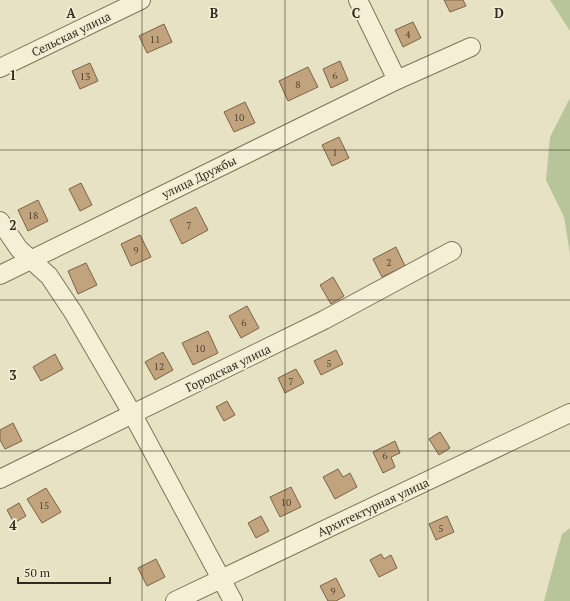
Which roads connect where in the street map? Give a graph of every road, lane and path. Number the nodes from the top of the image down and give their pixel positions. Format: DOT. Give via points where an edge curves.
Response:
graph roads {
  1 [pos="141,0"];
  2 [pos="358,0"];
  3 [pos="470,47"];
  4 [pos="0,68"];
  5 [pos="397,80"];
  6 [pos="0,221"];
  7 [pos="452,251"];
  8 [pos="32,259"];
  9 [pos="0,275"];
  10 [pos="570,413"];
  11 [pos="133,415"];
  12 [pos="0,479"];
  13 [pos="221,579"];
  14 [pos="176,601"];
  15 [pos="233,601"];
  1 -- 4 [label="street, Сельская улица"];
  2 -- 5 [label="street"];
  3 -- 5 [label="street, улица Дружбы"];
  5 -- 8 [label="street, улица Дружбы"];
  6 -- 8 [label="street" via="19,249"];
  7 -- 11 [label="street, Городская улица" via="324,320"];
  8 -- 9 [label="street, улица Дружбы"];
  8 -- 11 [label="street" via="49,276 73,312"];
  10 -- 13 [label="street, Архитектурная улица"];
  11 -- 12 [label="street, Городская улица"];
  11 -- 13 [label="street"];
  13 -- 14 [label="street, Архитектурная улица"];
  13 -- 15 [label="street"];
}
